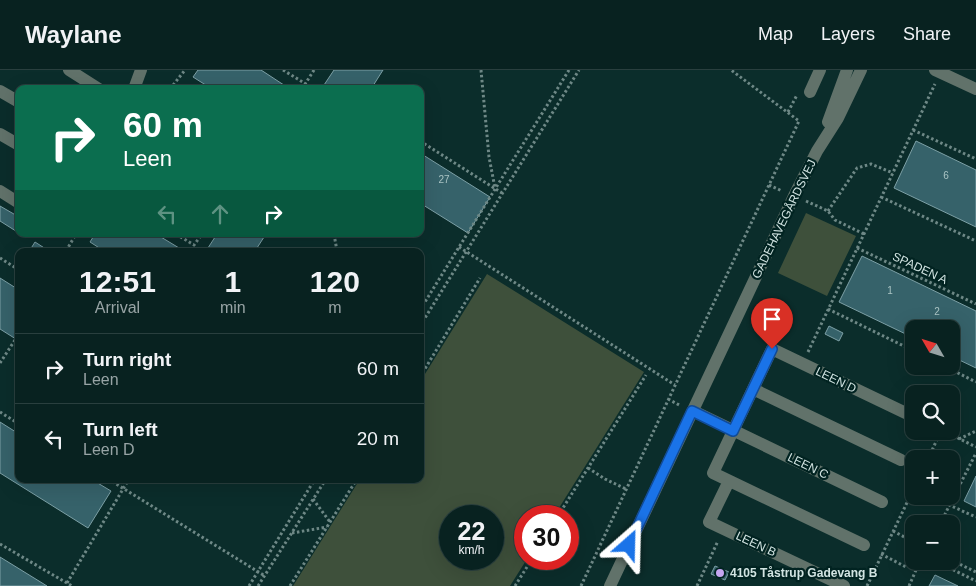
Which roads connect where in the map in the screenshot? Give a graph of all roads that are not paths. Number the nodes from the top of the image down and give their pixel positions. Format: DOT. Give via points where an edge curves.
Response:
graph roads {
  1 [pos="69,70"];
  2 [pos="141,70"];
  3 [pos="820,70"];
  4 [pos="847,70"];
  5 [pos="861,70"];
  6 [pos="938,71"];
  7 [pos="93,85"];
  8 [pos="135,85"];
  9 [pos="976,89"];
  10 [pos="0,91"];
  11 [pos="810,92"];
  12 [pos="15,100"];
  13 [pos="0,134"];
  14 [pos="15,143"];
  15 [pos="818,151"];
  16 [pos="0,192"];
  17 [pos="15,201"];
  18 [pos="753,389"];
  19 [pos="692,411"];
  20 [pos="905,413"];
  21 [pos="733,431"];
  22 [pos="901,460"];
  23 [pos="729,481"];
  24 [pos="882,502"];
  25 [pos="864,545"];
  26 [pos="610,586"];
  27 [pos="844,586"];
  1 -- 7 [label="street"];
  2 -- 8 [label="street"];
  3 -- 11 [label="street"];
  4 -- 15 [label="street, GADEHAVEGÅRDSVEJ"];
  5 -- 15 [label="street, GADEHAVEGÅRDSVEJ"];
  6 -- 9 [label="street"];
  10 -- 12 [label="street"];
  13 -- 14 [label="street"];
  15 -- 19 [label="street, GADEHAVEGÅRDSVEJ"];
  16 -- 17 [label="street"];
  18 -- 20 [label="street, LEEN D" via="772,349"];
  18 -- 21 [label="street, LEEN D"];
  18 -- 22 [label="street"];
  19 -- 21 [label="street, LEEN C"];
  19 -- 26 [label="street, GADEHAVEGÅRDSVEJ"];
  21 -- 23 [label="street" via="712,473"];
  21 -- 24 [label="street, LEEN C"];
  23 -- 25 [label="street"];
  23 -- 27 [label="street, LEEN B" via="709,522"];
}
